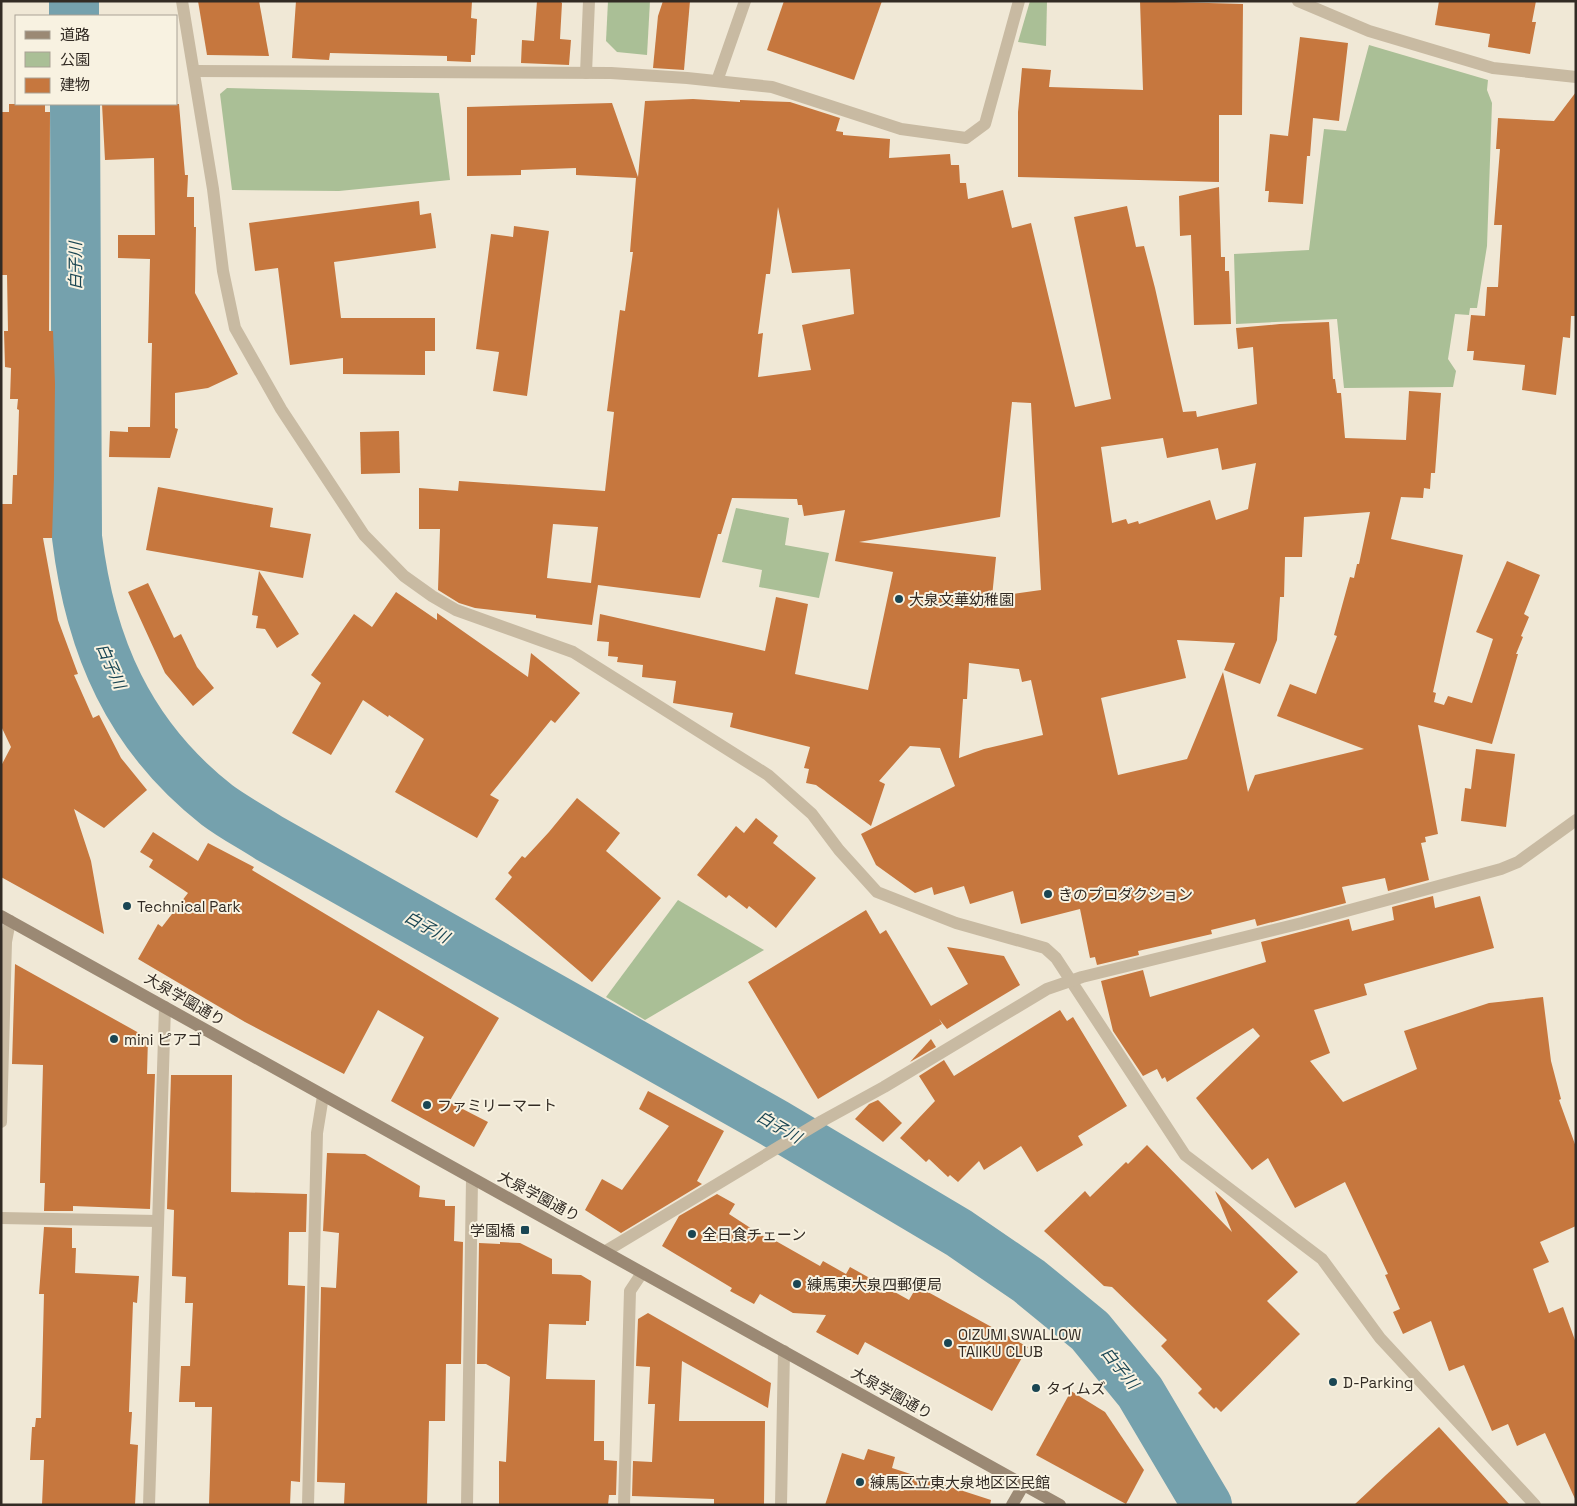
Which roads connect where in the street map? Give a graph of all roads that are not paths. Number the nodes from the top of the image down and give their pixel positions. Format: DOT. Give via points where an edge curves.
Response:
graph roads {
  1 [pos="182,1"];
  2 [pos="589,1"];
  3 [pos="745,1"];
  4 [pos="1019,1"];
  5 [pos="1298,1"];
  6 [pos="194,70"];
  7 [pos="586,73"];
  8 [pos="1576,77"];
  9 [pos="717,81"];
  10 [pos="1576,820"];
  11 [pos="6,919"];
  12 [pos="1070,981"];
  13 [pos="165,1007"];
  14 [pos="323,1096"];
  15 [pos="1,1122"];
  16 [pos="472,1178"];
  17 [pos="1,1218"];
  18 [pos="157,1221"];
  19 [pos="606,1251"];
  20 [pos="642,1273"];
  21 [pos="784,1352"];
  22 [pos="1024,1484"];
  23 [pos="149,1505"];
  24 [pos="308,1505"];
  25 [pos="467,1505"];
  26 [pos="624,1505"];
  27 [pos="781,1505"];
  28 [pos="1012,1505"];
  29 [pos="1060,1505"];
  30 [pos="1535,1505"];
  1 -- 6 [label="street"];
  2 -- 7 [label="street"];
  3 -- 9 [label="street"];
  4 -- 9 [label="street" via="985,124 966,138 901,129 772,87"];
  5 -- 8 [label="street" via="1369,31 1493,68"];
  6 -- 7 [label="street"];
  6 -- 12 [label="street" via="223,271 235,328 290,424 378,552 404,576 456,610 573,652 768,775 812,814 877,892 956,923 1045,948 1056,958"];
  7 -- 9 [label="street"];
  10 -- 12 [label="street" via="1518,862 1501,869"];
  11 -- 13 [label="street, 大泉学園通り"];
  11 -- 15 [label="street"];
  12 -- 19 [label="street" via="1047,989"];
  12 -- 30 [label="street" via="1185,1155 1322,1259 1380,1338"];
  13 -- 14 [label="street, 大泉学園通り"];
  13 -- 18 [label="street"];
  14 -- 16 [label="street, 大泉学園通り"];
  14 -- 24 [label="street" via="318,1133"];
  16 -- 19 [label="street, 大泉学園通り"];
  16 -- 25 [label="street"];
  17 -- 18 [label="street"];
  18 -- 23 [label="street"];
  19 -- 20 [label="street, 大泉学園通り"];
  20 -- 21 [label="street, 大泉学園通り"];
  20 -- 26 [label="street" via="630,1291"];
  21 -- 22 [label="street, 大泉学園通り"];
  21 -- 27 [label="street"];
  22 -- 28 [label="street"];
  22 -- 29 [label="street, 大泉学園通り"];
}
